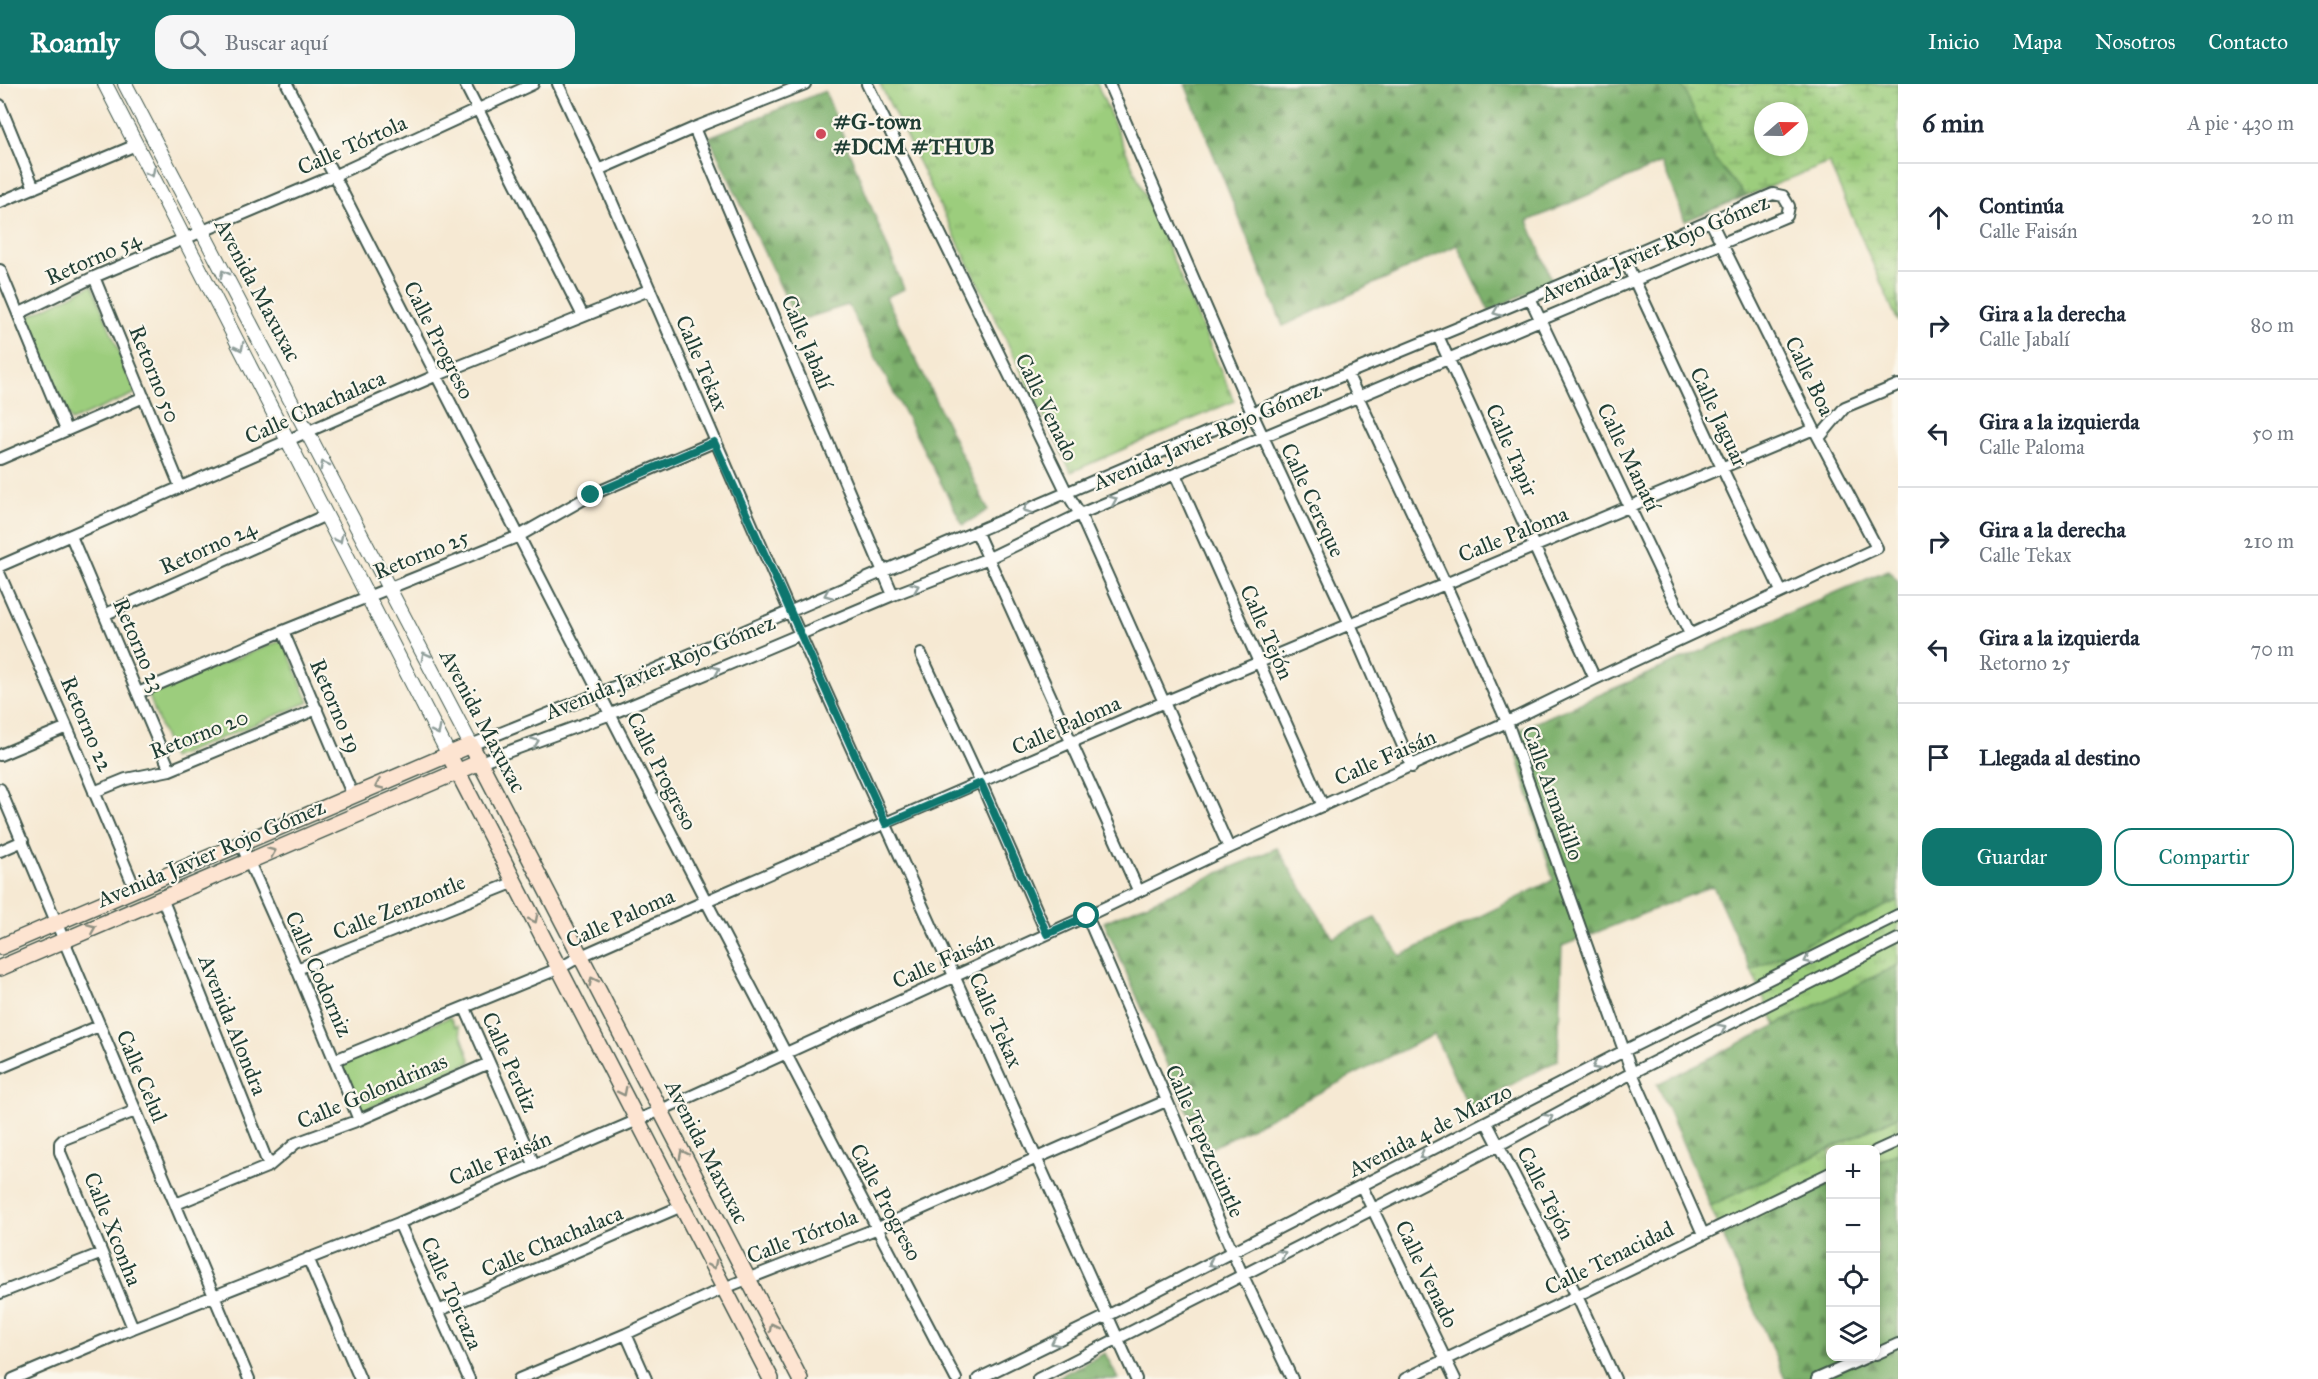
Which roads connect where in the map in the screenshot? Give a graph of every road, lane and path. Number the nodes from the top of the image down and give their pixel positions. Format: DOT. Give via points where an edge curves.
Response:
graph roads {
  1 [pos="105,84"];
  2 [pos="125,84"];
  3 [pos="287,84"];
  4 [pos="465,84"];
  5 [pos="533,84"];
  6 [pos="558,84"];
  7 [pos="805,84"];
  8 [pos="867,84"];
  9 [pos="1108,84"];
  10 [pos="0,105"];
  11 [pos="479,110"];
  12 [pos="694,128"];
  13 [pos="136,145"];
  14 [pos="598,170"];
  15 [pos="333,176"];
  16 [pos="34,188"];
  17 [pos="0,202"];
  18 [pos="1710,220"];
  19 [pos="202,231"];
  20 [pos="184,238"];
  21 [pos="1722,244"];
  22 [pos="1624,258"];
  23 [pos="0,270"];
  24 [pos="94,277"];
  25 [pos="1634,280"];
  26 [pos="649,290"];
  27 [pos="1530,298"];
  28 [pos="18,314"];
  29 [pos="583,316"];
  30 [pos="1541,321"];
  31 [pos="1438,336"];
  32 [pos="1449,359"];
  33 [pos="1347,373"];
  34 [pos="435,376"];
  35 [pos="1898,385"];
  36 [pos="144,398"];
  37 [pos="1358,398"];
  38 [pos="1252,413"];
  39 [pos="66,430"];
  40 [pos="307,432"];
  41 [pos="1816,434"];
  42 [pos="1263,438"];
  43 [pos="288,441"];
  44 [pos="714,442"];
  45 [pos="0,459"];
  46 [pos="1722,468"];
  47 [pos="1176,474"];
  48 [pos="180,486"];
  49 [pos="1067,492"];
  50 [pos="1631,507"];
  51 [pos="1080,514"];
  52 [pos="326,515"];
  53 [pos="976,531"];
  54 [pos="71,536"];
  55 [pos="519,536"];
  56 [pos="1534,546"];
  57 [pos="1877,548"];
  58 [pos="989,558"];
  59 [pos="0,566"];
  60 [pos="884,571"];
  61 [pos="0,575"];
  62 [pos="1445,583"];
  63 [pos="389,588"];
  64 [pos="1782,591"];
  65 [pos="368,596"];
  66 [pos="893,596"];
  67 [pos="789,610"];
  68 [pos="106,614"];
  69 [pos="1350,624"];
  70 [pos="283,631"];
  71 [pos="801,634"];
  72 [pos="1690,634"];
  73 [pos="921,654"];
  74 [pos="1259,663"];
  75 [pos="1595,679"];
  76 [pos="438,682"];
  77 [pos="138,693"];
  78 [pos="600,693"];
  79 [pos="418,694"];
  80 [pos="1162,703"];
  81 [pos="317,709"];
  82 [pos="610,714"];
  83 [pos="1508,722"];
  84 [pos="67,727"];
  85 [pos="1071,744"];
  86 [pos="471,746"];
  87 [pos="0,755"];
  88 [pos="449,755"];
  89 [pos="480,762"];
  90 [pos="1412,767"];
  91 [pos="170,770"];
  92 [pos="458,772"];
  93 [pos="981,783"];
  94 [pos="0,789"];
  95 [pos="94,792"];
  96 [pos="353,796"];
  97 [pos="1323,806"];
  98 [pos="507,814"];
  99 [pos="886,824"];
  100 [pos="486,827"];
  101 [pos="23,841"];
  102 [pos="241,844"];
  103 [pos="1228,848"];
  104 [pos="0,851"];
  105 [pos="248,861"];
  106 [pos="515,882"];
  107 [pos="135,890"];
  108 [pos="1138,890"];
  109 [pos="162,898"];
  110 [pos="706,901"];
  111 [pos="1898,915"];
  112 [pos="1087,916"];
  113 [pos="56,923"];
  114 [pos="1047,934"];
  115 [pos="1898,939"];
  116 [pos="64,940"];
  117 [pos="1835,946"];
  118 [pos="0,947"];
  119 [pos="580,956"];
  120 [pos="1845,966"];
  121 [pos="0,968"];
  122 [pos="560,968"];
  123 [pos="297,969"];
  124 [pos="955,976"];
  125 [pos="1743,992"];
  126 [pos="465,1008"];
  127 [pos="1755,1011"];
  128 [pos="99,1026"];
  129 [pos="1624,1051"];
  130 [pos="785,1052"];
  131 [pos="335,1060"];
  132 [pos="489,1063"];
  133 [pos="0,1068"];
  134 [pos="1632,1073"];
  135 [pos="1166,1101"];
  136 [pos="661,1110"];
  137 [pos="135,1111"];
  138 [pos="638,1119"];
  139 [pos="359,1120"];
  140 [pos="1487,1123"];
  141 [pos="1898,1141"];
  142 [pos="1499,1145"];
  143 [pos="1880,1149"];
  144 [pos="1036,1158"];
  145 [pos="534,1164"];
  146 [pos="269,1166"];
  147 [pos="1826,1175"];
  148 [pos="1362,1187"];
  149 [pos="176,1204"];
  150 [pos="682,1206"];
  151 [pos="1373,1208"];
  152 [pos="399,1223"];
  153 [pos="878,1228"];
  154 [pos="1703,1234"];
  155 [pos="102,1252"];
  156 [pos="1232,1252"];
  157 [pos="308,1258"];
  158 [pos="1242,1274"];
  159 [pos="748,1278"];
  160 [pos="724,1288"];
  161 [pos="0,1293"];
  162 [pos="214,1296"];
  163 [pos="1577,1296"];
  164 [pos="438,1311"];
  165 [pos="1107,1316"];
  166 [pos="133,1328"];
  167 [pos="626,1334"];
  168 [pos="1118,1339"];
  169 [pos="1898,1344"];
  170 [pos="1880,1352"];
  171 [pos="1446,1359"];
  172 [pos="1858,1361"];
  173 [pos="533,1376"];
  174 [pos="13,1379"];
  175 [pos="249,1379"];
  176 [pos="360,1379"];
  177 [pos="469,1379"];
  178 [pos="519,1379"];
  179 [pos="646,1379"];
  180 [pos="771,1379"];
  181 [pos="800,1379"];
  182 [pos="956,1379"];
  183 [pos="978,1379"];
  184 [pos="1038,1379"];
  185 [pos="1136,1379"];
  186 [pos="1292,1379"];
  187 [pos="1405,1379"];
  188 [pos="1455,1379"];
  189 [pos="1615,1379"];
  190 [pos="1817,1379"];
  1 -- 13 [label="street, Avenida Maxuxac"];
  2 -- 19 [label="street, Avenida Maxuxac"];
  3 -- 15 [label="street, Calle Progreso"];
  4 -- 11 [label="street"];
  5 -- 11 [label="street, Calle Tórtola"];
  6 -- 14 [label="street, Calle Tekax"];
  7 -- 12 [label="street"];
  8 -- 49 [label="street, Calle Venado"];
  9 -- 38 [label="street, Calle Cereque"];
  10 -- 16 [label="street"];
  11 -- 15 [label="street, Calle Tórtola"];
  11 -- 29 [label="street"];
  12 -- 14 [label="street"];
  12 -- 60 [label="street, Calle Jabalí"];
  13 -- 16 [label="street"];
  13 -- 20 [label="street, Avenida Maxuxac, one-way"];
  14 -- 26 [label="street, Calle Tekax"];
  15 -- 19 [label="street, Calle Tórtola"];
  15 -- 34 [label="street, Calle Progreso"];
  16 -- 17 [label="street"];
  18 -- 21 [label="street, Calle Boa"];
  18 -- 21 [label="street, Avenida Javier Rojo Gómez" via="1773,194 1783,196 1789,206 1787,216"];
  18 -- 22 [label="street, Avenida Javier Rojo Gómez"];
  19 -- 20 [label="street, Calle Tórtola"];
  40 -- 19 [label="street, Avenida Maxuxac, one-way"];
  20 -- 24 [label="street, Retorno 54"];
  20 -- 43 [label="street, Avenida Maxuxac, one-way"];
  21 -- 25 [label="street, Avenida Javier Rojo Gómez"];
  21 -- 41 [label="street, Calle Boa"];
  22 -- 25 [label="street, Calle Jaguar"];
  22 -- 27 [label="street, Avenida Javier Rojo Gómez"];
  23 -- 28 [label="street"];
  24 -- 28 [label="street, Retorno 54"];
  24 -- 36 [label="street, Retorno 50"];
  25 -- 30 [label="street, Avenida Javier Rojo Gómez"];
  25 -- 46 [label="street, Calle Jaguar"];
  26 -- 29 [label="street, Calle Chachalaca"];
  26 -- 44 [label="street, Calle Tekax"];
  27 -- 30 [label="street, Calle Manatí"];
  27 -- 31 [label="street, Avenida Javier Rojo Gómez, one-way"];
  28 -- 39 [label="street"];
  29 -- 34 [label="street, Calle Chachalaca"];
  30 -- 32 [label="street, Avenida Javier Rojo Gómez"];
  30 -- 50 [label="street, Calle Manatí"];
  31 -- 32 [label="street, Calle Tapir"];
  31 -- 33 [label="street, Avenida Javier Rojo Gómez"];
  32 -- 37 [label="street, Avenida Javier Rojo Gómez"];
  32 -- 56 [label="street, Calle Tapir"];
  33 -- 37 [label="street, Calle Armadillo"];
  33 -- 38 [label="street, Avenida Javier Rojo Gómez"];
  34 -- 40 [label="street, Calle Chachalaca"];
  34 -- 55 [label="street, Calle Progreso"];
  35 -- 41 [label="street" via="1845,407"];
  36 -- 39 [label="street"];
  36 -- 48 [label="street, Retorno 50"];
  37 -- 42 [label="street, Avenida Javier Rojo Gómez"];
  37 -- 62 [label="street, Calle Armadillo"];
  38 -- 42 [label="street, Calle Cereque"];
  38 -- 49 [label="street, Avenida Javier Rojo Gómez"];
  39 -- 45 [label="street"];
  40 -- 43 [label="street, Calle Chachalaca"];
  63 -- 40 [label="street, Avenida Maxuxac, one-way"];
  41 -- 46 [label="street, Calle Paloma"];
  41 -- 57 [label="street, Calle Boa"];
  42 -- 47 [label="street, Avenida Javier Rojo Gómez"];
  42 -- 69 [label="street, Calle Cereque"];
  43 -- 48 [label="street, Calle Chachalaca"];
  43 -- 52 [label="street, Avenida Maxuxac"];
  44 -- 55 [label="street, Retorno 25" via="591,495"];
  44 -- 67 [label="street, Calle Tekax"];
  46 -- 50 [label="street, Calle Paloma"];
  46 -- 64 [label="street, Calle Jaguar"];
  51 -- 47 [label="street, Avenida Javier Rojo Gómez, one-way"];
  47 -- 74 [label="street, Calle Tejón"];
  48 -- 54 [label="street, Calle Chachalaca"];
  49 -- 51 [label="street, Calle Venado"];
  49 -- 53 [label="street, Avenida Javier Rojo Gómez, one-way"];
  50 -- 56 [label="street, Calle Paloma"];
  50 -- 72 [label="street, Calle Manatí"];
  51 -- 58 [label="street, Avenida Javier Rojo Gómez"];
  51 -- 80 [label="street, Calle Venado"];
  52 -- 65 [label="street, Avenida Maxuxac, one-way"];
  52 -- 68 [label="street, Retorno 24"];
  53 -- 58 [label="street"];
  53 -- 60 [label="street, Avenida Javier Rojo Gómez"];
  54 -- 59 [label="street, Calle Chachalaca"];
  54 -- 68 [label="street, Retorno 23"];
  55 -- 63 [label="street, Retorno 25"];
  55 -- 78 [label="street, Calle Progreso"];
  56 -- 62 [label="street, Calle Paloma"];
  56 -- 75 [label="street, Calle Tapir"];
  57 -- 64 [label="street, Calle Faisán"];
  66 -- 58 [label="street, Avenida Javier Rojo Gómez, one-way"];
  58 -- 85 [label="street"];
  60 -- 66 [label="street, Calle Jabalí"];
  60 -- 67 [label="street, Avenida Javier Rojo Gómez, one-way"];
  61 -- 84 [label="street, Retorno 22"];
  62 -- 69 [label="street, Calle Paloma"];
  62 -- 83 [label="street, Calle Armadillo"];
  63 -- 65 [label="street, Retorno 25"];
  76 -- 63 [label="street, Avenida Maxuxac, one-way"];
  64 -- 72 [label="street, Calle Faisán"];
  65 -- 70 [label="street, Retorno 25"];
  65 -- 79 [label="street, Avenida Maxuxac"];
  66 -- 71 [label="street, Avenida Javier Rojo Gómez"];
  67 -- 71 [label="street, Calle Tekax"];
  67 -- 78 [label="street, Avenida Javier Rojo Gómez"];
  68 -- 77 [label="street, Retorno 23"];
  69 -- 74 [label="street, Calle Paloma"];
  69 -- 90 [label="street, Calle Cereque"];
  70 -- 77 [label="street, Retorno 25"];
  70 -- 81 [label="street, Retorno 19"];
  82 -- 71 [label="street, Avenida Javier Rojo Gómez, one-way"];
  71 -- 99 [label="street, Calle Tekax"];
  72 -- 75 [label="street, Calle Faisán"];
  73 -- 93 [label="street"];
  74 -- 80 [label="street, Calle Paloma"];
  74 -- 97 [label="street, Calle Tejón"];
  75 -- 83 [label="street, Calle Faisán"];
  76 -- 79 [label="street"];
  76 -- 86 [label="street, Avenida Maxuxac"];
  77 -- 91 [label="street, Retorno 23"];
  78 -- 82 [label="street, Calle Progreso"];
  78 -- 86 [label="street, Avenida Javier Rojo Gómez"];
  79 -- 88 [label="street, Avenida Maxuxac, one-way"];
  80 -- 85 [label="street, Calle Paloma"];
  80 -- 103 [label="street, Calle Venado"];
  81 -- 91 [label="street, Retorno 20"];
  81 -- 96 [label="street, Retorno 19"];
  89 -- 82 [label="street, Avenida Javier Rojo Gómez, one-way"];
  82 -- 110 [label="street, Calle Progreso"];
  83 -- 90 [label="street, Calle Faisán"];
  83 -- 129 [label="street, Calle Armadillo"];
  84 -- 87 [label="street"];
  84 -- 95 [label="street, Retorno 22"];
  85 -- 93 [label="street, Calle Paloma"];
  85 -- 108 [label="street"];
  86 -- 88 [label="main road, Avenida Javier Rojo Gómez"];
  86 -- 89 [label="main road, Avenida Maxuxac"];
  88 -- 92 [label="main road, Avenida Maxuxac"];
  88 -- 96 [label="main road, Avenida Javier Rojo Gómez, one-way"];
  89 -- 92 [label="main road, Avenida Javier Rojo Gómez"];
  89 -- 98 [label="main road, Avenida Maxuxac"];
  90 -- 97 [label="street, Calle Faisán"];
  91 -- 95 [label="street, Retorno 20" via="126,779"];
  92 -- 100 [label="main road, Avenida Maxuxac"];
  105 -- 92 [label="main road, Avenida Javier Rojo Gómez, one-way"];
  93 -- 99 [label="street, Calle Paloma"];
  93 -- 114 [label="street"];
  94 -- 101 [label="street, Calle Celul"];
  95 -- 107 [label="street, Retorno 22"];
  96 -- 102 [label="main road, Avenida Javier Rojo Gómez"];
  97 -- 103 [label="street, Calle Faisán"];
  98 -- 100 [label="main road"];
  98 -- 119 [label="main road, Avenida Maxuxac"];
  99 -- 110 [label="street, Calle Paloma"];
  99 -- 124 [label="street, Calle Tekax"];
  100 -- 106 [label="main road, Avenida Maxuxac"];
  101 -- 104 [label="street"];
  101 -- 113 [label="street, Calle Celul"];
  102 -- 105 [label="street, Calle Codorniz"];
  102 -- 107 [label="main road, Avenida Javier Rojo Gómez"];
  103 -- 108 [label="street, Calle Faisán"];
  105 -- 109 [label="main road, Avenida Javier Rojo Gómez"];
  105 -- 123 [label="street, Calle Codorniz"];
  106 -- 122 [label="main road, Avenida Maxuxac, one-way"];
  106 -- 123 [label="street, Calle Zenzontle"];
  107 -- 113 [label="main road, Avenida Javier Rojo Gómez"];
  108 -- 112 [label="street, Calle Faisán"];
  116 -- 109 [label="main road, Avenida Javier Rojo Gómez, one-way"];
  109 -- 146 [label="street, Avenida Alondra"];
  110 -- 119 [label="street, Calle Paloma"];
  110 -- 130 [label="street, Calle Progreso"];
  111 -- 117 [label="street, Avenida 4 de Marzo"];
  112 -- 114 [label="street, Calle Faisán"];
  112 -- 135 [label="street, Calle Tepezcuintle"];
  113 -- 116 [label="street, Calle Celul"];
  113 -- 118 [label="main road, Avenida Javier Rojo Gómez"];
  114 -- 124 [label="street, Calle Faisán"];
  115 -- 120 [label="street, Avenida 4 de Marzo"];
  116 -- 121 [label="main road, Avenida Javier Rojo Gómez"];
  116 -- 128 [label="street, Calle Celul"];
  117 -- 120 [label="street"];
  117 -- 125 [label="street, Avenida 4 de Marzo, one-way"];
  119 -- 122 [label="street, Calle Paloma"];
  136 -- 119 [label="main road, Avenida Maxuxac, one-way"];
  120 -- 127 [label="street, Avenida 4 de Marzo"];
  122 -- 126 [label="street, Calle Paloma"];
  122 -- 138 [label="main road, Avenida Maxuxac, one-way"];
  123 -- 131 [label="street, Calle Codorniz"];
  124 -- 130 [label="street, Calle Faisán"];
  124 -- 144 [label="street, Calle Tekax"];
  125 -- 127 [label="street"];
  125 -- 129 [label="street, Avenida 4 de Marzo"];
  126 -- 131 [label="street, Calle Paloma"];
  126 -- 132 [label="street, Calle Perdiz"];
  134 -- 127 [label="street, Avenida 4 de Marzo, one-way"];
  128 -- 133 [label="street"];
  128 -- 137 [label="street, Calle Celul"];
  129 -- 134 [label="street, Calle Armadillo"];
  129 -- 140 [label="street, Avenida 4 de Marzo, one-way"];
  130 -- 136 [label="street, Calle Faisán"];
  130 -- 153 [label="street, Calle Progreso"];
  131 -- 139 [label="street, Calle Codorniz"];
  132 -- 139 [label="street, Calle Golondrinas"];
  132 -- 145 [label="street, Calle Perdiz"];
  142 -- 134 [label="street, Avenida 4 de Marzo, one-way"];
  134 -- 154 [label="street, Calle Armadillo"];
  135 -- 144 [label="street, Calle Tórtola"];
  135 -- 156 [label="street, Calle Tepezcuintle"];
  136 -- 138 [label="street, Calle Faisán"];
  159 -- 136 [label="main road, Avenida Maxuxac, one-way"];
  137 -- 149 [label="street, Calle Celul"];
  137 -- 155 [label="street, Calle Xconha" via="64,1138 60,1143 60,1152"];
  138 -- 145 [label="street, Calle Faisán"];
  138 -- 150 [label="main road, Avenida Maxuxac"];
  139 -- 146 [label="street, Calle Golondrinas" via="296,1143"];
  140 -- 142 [label="street, Calle Tejón"];
  140 -- 148 [label="street, Avenida 4 de Marzo, one-way"];
  141 -- 143 [label="street"];
  142 -- 151 [label="street, Avenida 4 de Marzo"];
  142 -- 163 [label="street, Calle Tejón"];
  144 -- 153 [label="street, Calle Tórtola"];
  144 -- 165 [label="street, Calle Tekax"];
  145 -- 152 [label="street, Calle Faisán"];
  146 -- 149 [label="street, Calle Golondrinas"];
  147 -- 154 [label="street, Calle Tenacidad"];
  148 -- 151 [label="street, Calle Venado"];
  148 -- 156 [label="street, Avenida 4 de Marzo"];
  149 -- 162 [label="street, Calle Celul"];
  150 -- 160 [label="main road, Avenida Maxuxac, one-way"];
  150 -- 164 [label="street, Calle Chachalaca"];
  158 -- 151 [label="street, Avenida 4 de Marzo, one-way"];
  151 -- 171 [label="street, Calle Venado"];
  152 -- 157 [label="street, Calle Faisán"];
  152 -- 164 [label="street, Calle Torcaza"];
  153 -- 159 [label="street, Calle Tórtola"];
  153 -- 182 [label="street, Calle Progreso"];
  154 -- 163 [label="street, Calle Tenacidad"];
  155 -- 161 [label="street"];
  155 -- 166 [label="street, Calle Xconha"];
  156 -- 158 [label="street, Calle Tepezcuintle"];
  156 -- 165 [label="street, Avenida 4 de Marzo, one-way"];
  157 -- 162 [label="street, Calle Faisán"];
  157 -- 176 [label="street"];
  158 -- 168 [label="street, Avenida 4 de Marzo"];
  158 -- 186 [label="street, Calle Tepezcuintle"];
  159 -- 160 [label="street, Calle Tórtola"];
  181 -- 159 [label="main road, Avenida Maxuxac, one-way"];
  160 -- 167 [label="street, Calle Tórtola"];
  160 -- 180 [label="main road, Avenida Maxuxac"];
  162 -- 166 [label="street, Calle Faisán"];
  162 -- 175 [label="street, Calle Celul"];
  163 -- 171 [label="street, Calle Tenacidad"];
  163 -- 189 [label="street, Calle Tejón"];
  164 -- 177 [label="street, Calle Torcaza"];
  165 -- 168 [label="street, Calle Tekax"];
  165 -- 183 [label="street, Avenida 4 de Marzo, one-way"];
  166 -- 174 [label="street, Calle Faisán"];
  167 -- 173 [label="street, Calle Tórtola"];
  167 -- 179 [label="street"];
  168 -- 184 [label="street, Avenida 4 de Marzo"];
  168 -- 185 [label="street, Calle Tekax"];
  169 -- 170 [label="street"];
  171 -- 187 [label="street, Calle Tenacidad"];
  171 -- 188 [label="street, Calle Venado"];
  172 -- 190 [label="street"];
  173 -- 178 [label="street, Calle Tórtola"];
}
